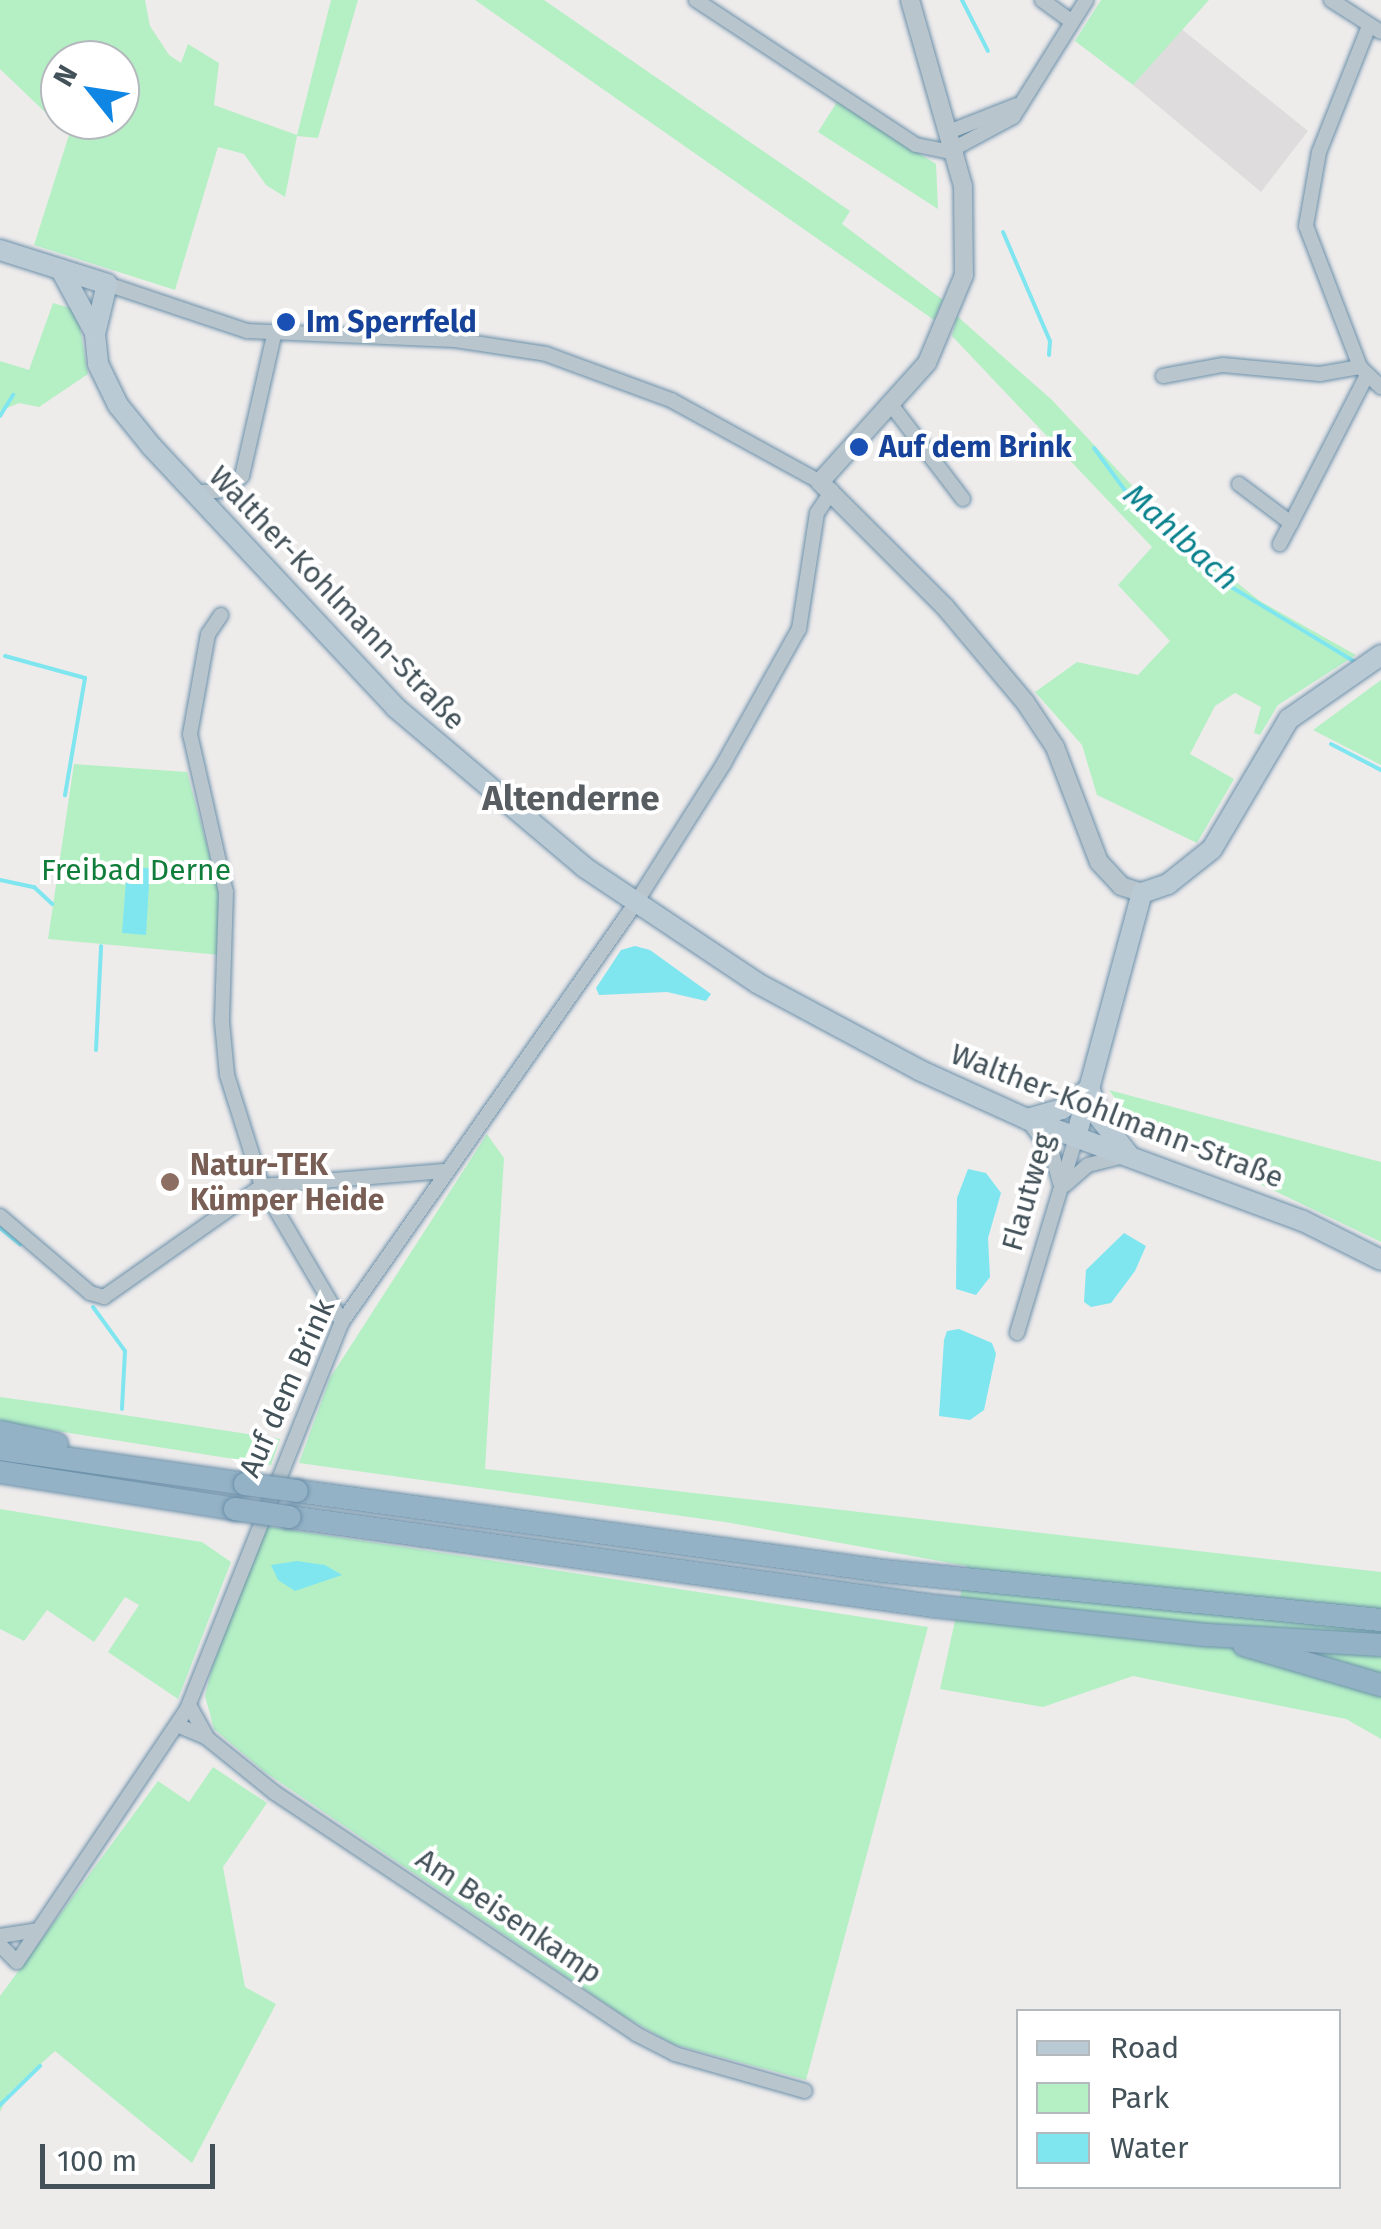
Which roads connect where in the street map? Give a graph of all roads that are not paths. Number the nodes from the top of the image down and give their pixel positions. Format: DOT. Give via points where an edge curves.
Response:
graph roads {
  1 [pos="696,0"];
  2 [pos="910,0"];
  3 [pos="1042,0"];
  4 [pos="1086,0"];
  5 [pos="1330,0"];
  6 [pos="1072,22"];
  7 [pos="1375,29"];
  8 [pos="954,144"];
  9 [pos="0,250"];
  10 [pos="62,270"];
  11 [pos="106,284"];
  12 [pos="94,334"];
  13 [pos="274,335"];
  14 [pos="1363,372"];
  15 [pos="1163,376"];
  16 [pos="1381,387"];
  17 [pos="889,402"];
  18 [pos="1239,484"];
  19 [pos="826,487"];
  20 [pos="192,493"];
  21 [pos="963,499"];
  22 [pos="1291,522"];
  23 [pos="1280,544"];
  24 [pos="222,616"];
  25 [pos="1381,655"];
  26 [pos="1142,893"];
  27 [pos="635,904"];
  28 [pos="1090,1088"];
  29 [pos="1026,1118"];
  30 [pos="1076,1137"];
  31 [pos="1129,1156"];
  32 [pos="443,1170"];
  33 [pos="262,1186"];
  34 [pos="1061,1189"];
  35 [pos="0,1216"];
  36 [pos="1381,1260"];
  37 [pos="342,1322"];
  38 [pos="1017,1334"];
  39 [pos="0,1432"];
  40 [pos="0,1450"];
  41 [pos="122,1466"];
  42 [pos="0,1472"];
  43 [pos="1381,1620"];
  44 [pos="1207,1635"];
  45 [pos="1381,1645"];
  46 [pos="1381,1685"];
  47 [pos="189,1705"];
  48 [pos="177,1726"];
  49 [pos="207,1738"];
  50 [pos="38,1930"];
  51 [pos="0,1936"];
  52 [pos="0,1945"];
  53 [pos="805,2092"];
  1 -- 8 [label="street" via="916,145"];
  2 -- 8 [label="street, Auf dem Brink"];
  3 -- 6 [label="street"];
  4 -- 6 [label="street"];
  5 -- 7 [label="street"];
  6 -- 8 [label="street" via="1000,129"];
  7 -- 14 [label="street" via="1314,171 1306,226"];
  8 -- 17 [label="street, Auf dem Brink" via="968,225 958,299 943,335"];
  9 -- 10 [label="main road"];
  10 -- 11 [label="main road"];
  10 -- 12 [label="main road" via="87,308"];
  11 -- 12 [label="main road, Walther-Kohlmann-Straße"];
  11 -- 13 [label="street"];
  12 -- 20 [label="main road, Walther-Kohlmann-Straße" via="108,390"];
  13 -- 19 [label="street" via="455,340 546,354 671,400"];
  13 -- 20 [label="street" via="242,476 226,490"];
  14 -- 15 [label="street" via="1223,365"];
  14 -- 16 [label="street"];
  14 -- 22 [label="street"];
  17 -- 19 [label="street, Auf dem Brink"];
  17 -- 21 [label="street"];
  18 -- 22 [label="street"];
  19 -- 26 [label="street" via="945,606 1026,702 1054,748 1099,862 1121,886"];
  19 -- 27 [label="street, Auf dem Brink" via="816,513 799,630"];
  20 -- 27 [label="main road, Walther-Kohlmann-Straße" via="395,707 544,836"];
  22 -- 23 [label="street"];
  24 -- 33 [label="street" via="208,634 190,734 226,892 227,1075"];
  25 -- 26 [label="main road" via="1281,728 1212,849 1168,884"];
  26 -- 28 [label="main road, Flautweg"];
  27 -- 29 [label="main road, Walther-Kohlmann-Straße" via="822,1020"];
  27 -- 32 [label="street, Auf dem Brink"];
  28 -- 29 [label="main road" via="1062,1109"];
  28 -- 30 [label="main road, Flautweg"];
  28 -- 31 [label="main road" via="1098,1116"];
  29 -- 30 [label="main road, Walther-Kohlmann-Straße"];
  29 -- 34 [label="street" via="1052,1153"];
  30 -- 31 [label="main road, Walther-Kohlmann-Straße"];
  30 -- 34 [label="street, Flautweg"];
  31 -- 34 [label="street" via="1088,1166"];
  31 -- 36 [label="main road, Walther-Kohlmann-Straße" via="1303,1220"];
  32 -- 33 [label="street"];
  32 -- 37 [label="street, Auf dem Brink"];
  33 -- 35 [label="street" via="104,1297 90,1293"];
  33 -- 37 [label="street"];
  34 -- 38 [label="street, Flautweg"];
  37 -- 47 [label="street, Auf dem Brink"];
  39 -- 41 [label="highway"];
  40 -- 41 [label="highway"];
  41 -- 43 [label="highway, bridge" via="883,1571"];
  42 -- 44 [label="highway, bridge" via="808,1590"];
  44 -- 45 [label="highway"];
  44 -- 46 [label="highway"];
  47 -- 48 [label="street, Auf dem Brink"];
  47 -- 49 [label="street, Am Beisenkamp"];
  48 -- 49 [label="street, Am Beisenkamp"];
  48 -- 50 [label="street, Auf dem Brink"];
  49 -- 53 [label="street, Am Beisenkamp" via="275,1793 636,2034 675,2054"];
  50 -- 51 [label="street"];
  50 -- 52 [label="street, Auf dem Brink" via="18,1962"];
}
